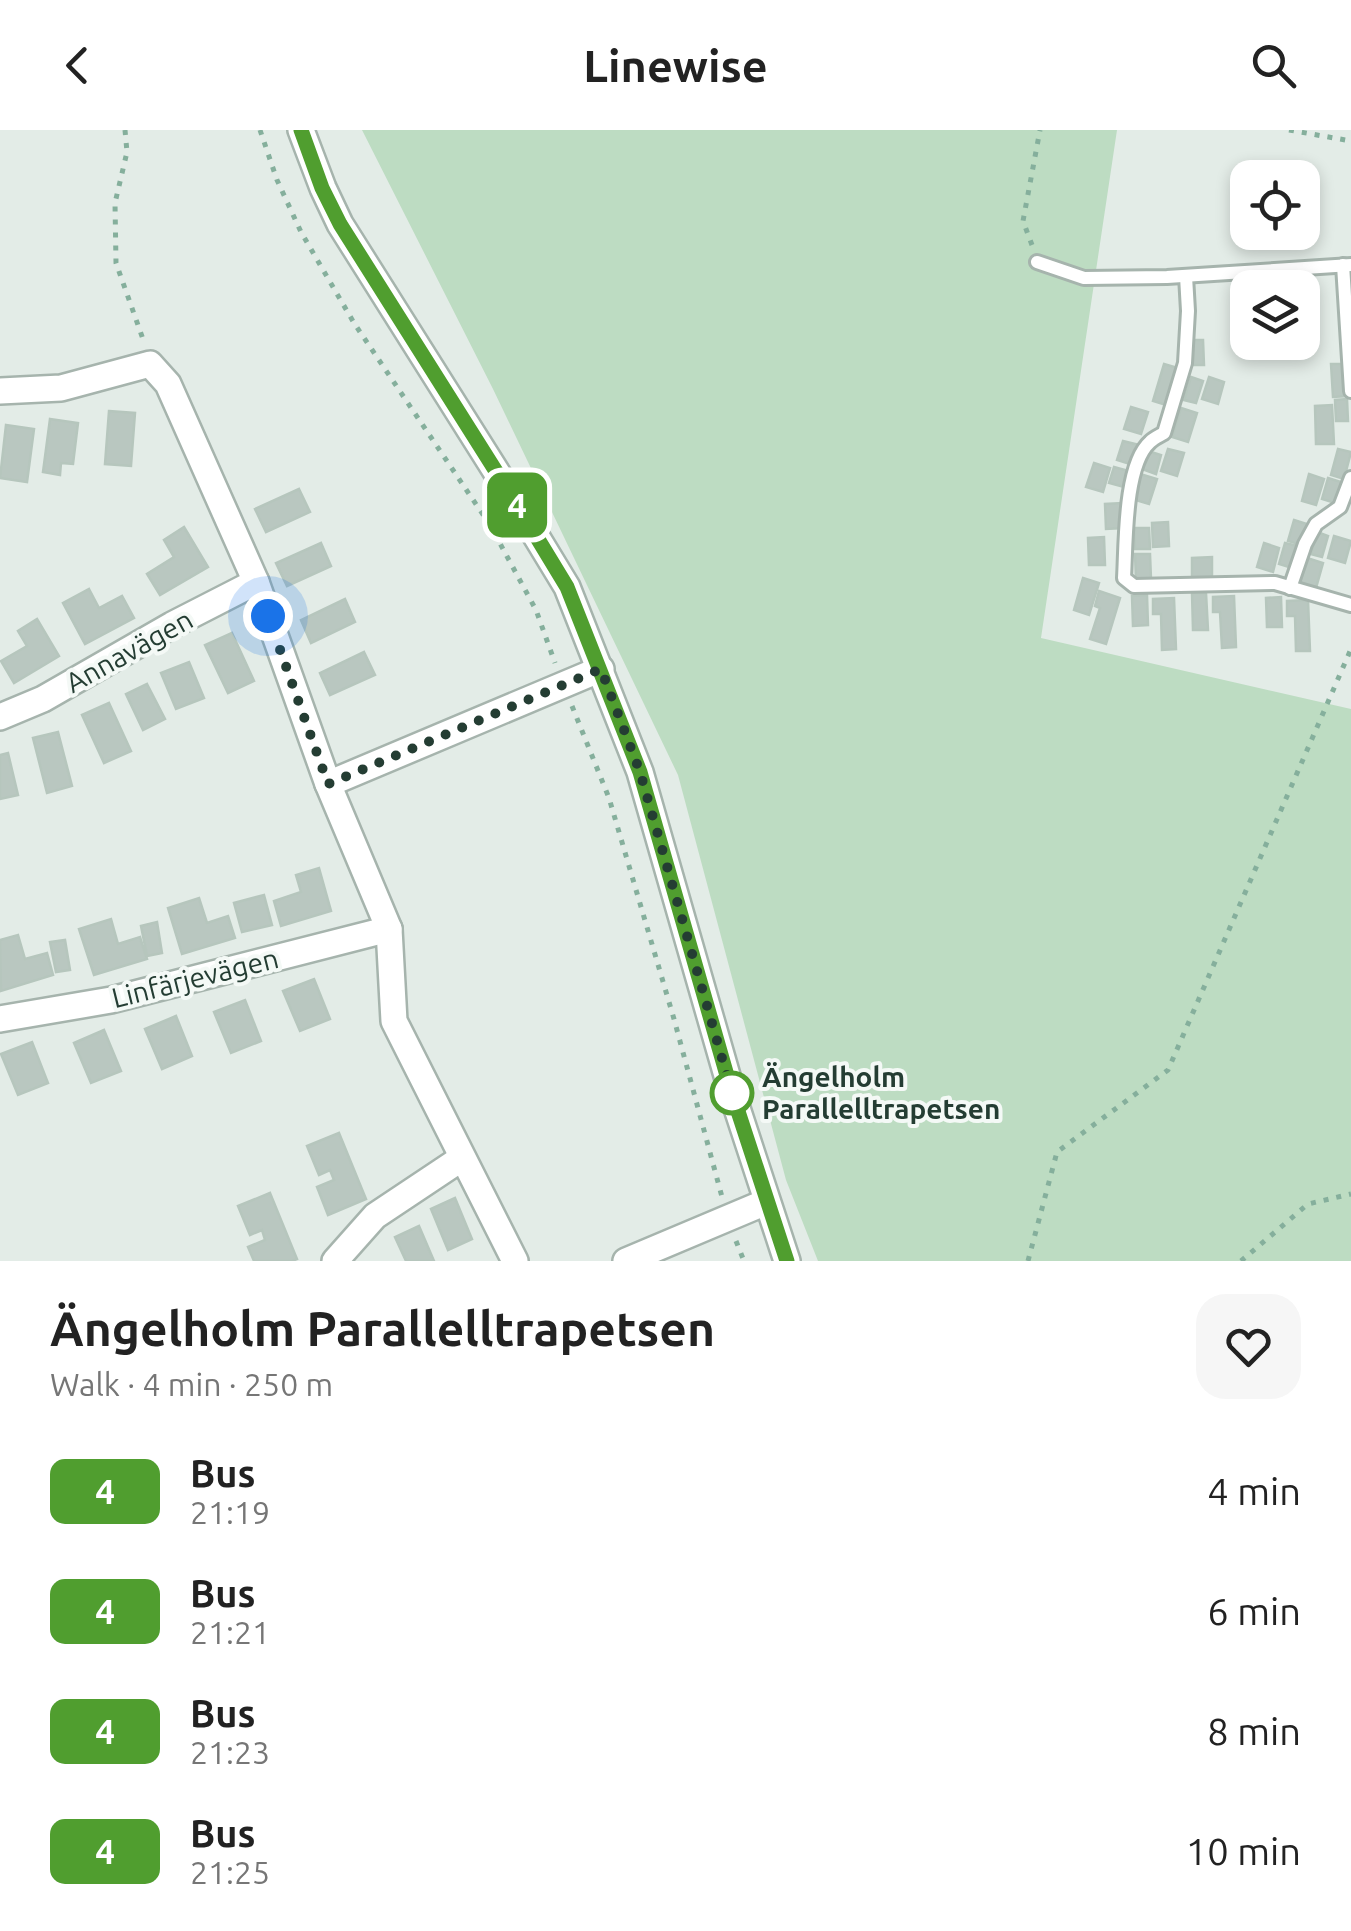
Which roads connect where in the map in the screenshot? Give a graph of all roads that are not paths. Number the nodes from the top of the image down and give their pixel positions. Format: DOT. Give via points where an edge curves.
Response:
graph roads {
  1 [pos="301,130"];
  2 [pos="1037,262"];
  3 [pos="1347,265"];
  4 [pos="1186,276"];
  5 [pos="0,391"];
  6 [pos="1351,391"];
  7 [pos="1351,478"];
  8 [pos="256,582"];
  9 [pos="1290,588"];
  10 [pos="1351,605"];
  11 [pos="601,669"];
  12 [pos="0,717"];
  13 [pos="328,784"];
  14 [pos="389,929"];
  15 [pos="0,1019"];
  16 [pos="462,1158"];
  17 [pos="766,1202"];
  18 [pos="335,1261"];
  19 [pos="515,1261"];
  20 [pos="626,1261"];
  21 [pos="787,1261"];
  1 -- 11 [label="street" via="340,224 567,587"];
  2 -- 4 [label="lane" via="1084,278"];
  3 -- 4 [label="lane"];
  3 -- 6 [label="lane"];
  4 -- 9 [label="lane" via="1185,363 1164,433 1147,444 1136,467 1124,578 1134,586"];
  5 -- 8 [label="street" via="61,388 150,364 168,384"];
  7 -- 9 [label="lane" via="1340,507 1316,524"];
  8 -- 12 [label="street, Annavägen"];
  8 -- 13 [label="street"];
  9 -- 10 [label="lane"];
  11 -- 13 [label="street"];
  11 -- 17 [label="street" via="640,772"];
  13 -- 14 [label="street"];
  14 -- 15 [label="street, Linfärjevägen" via="110,1000"];
  14 -- 16 [label="street" via="394,1021"];
  16 -- 18 [label="street" via="376,1216"];
  16 -- 19 [label="street"];
  17 -- 20 [label="street"];
  17 -- 21 [label="street"];
}
